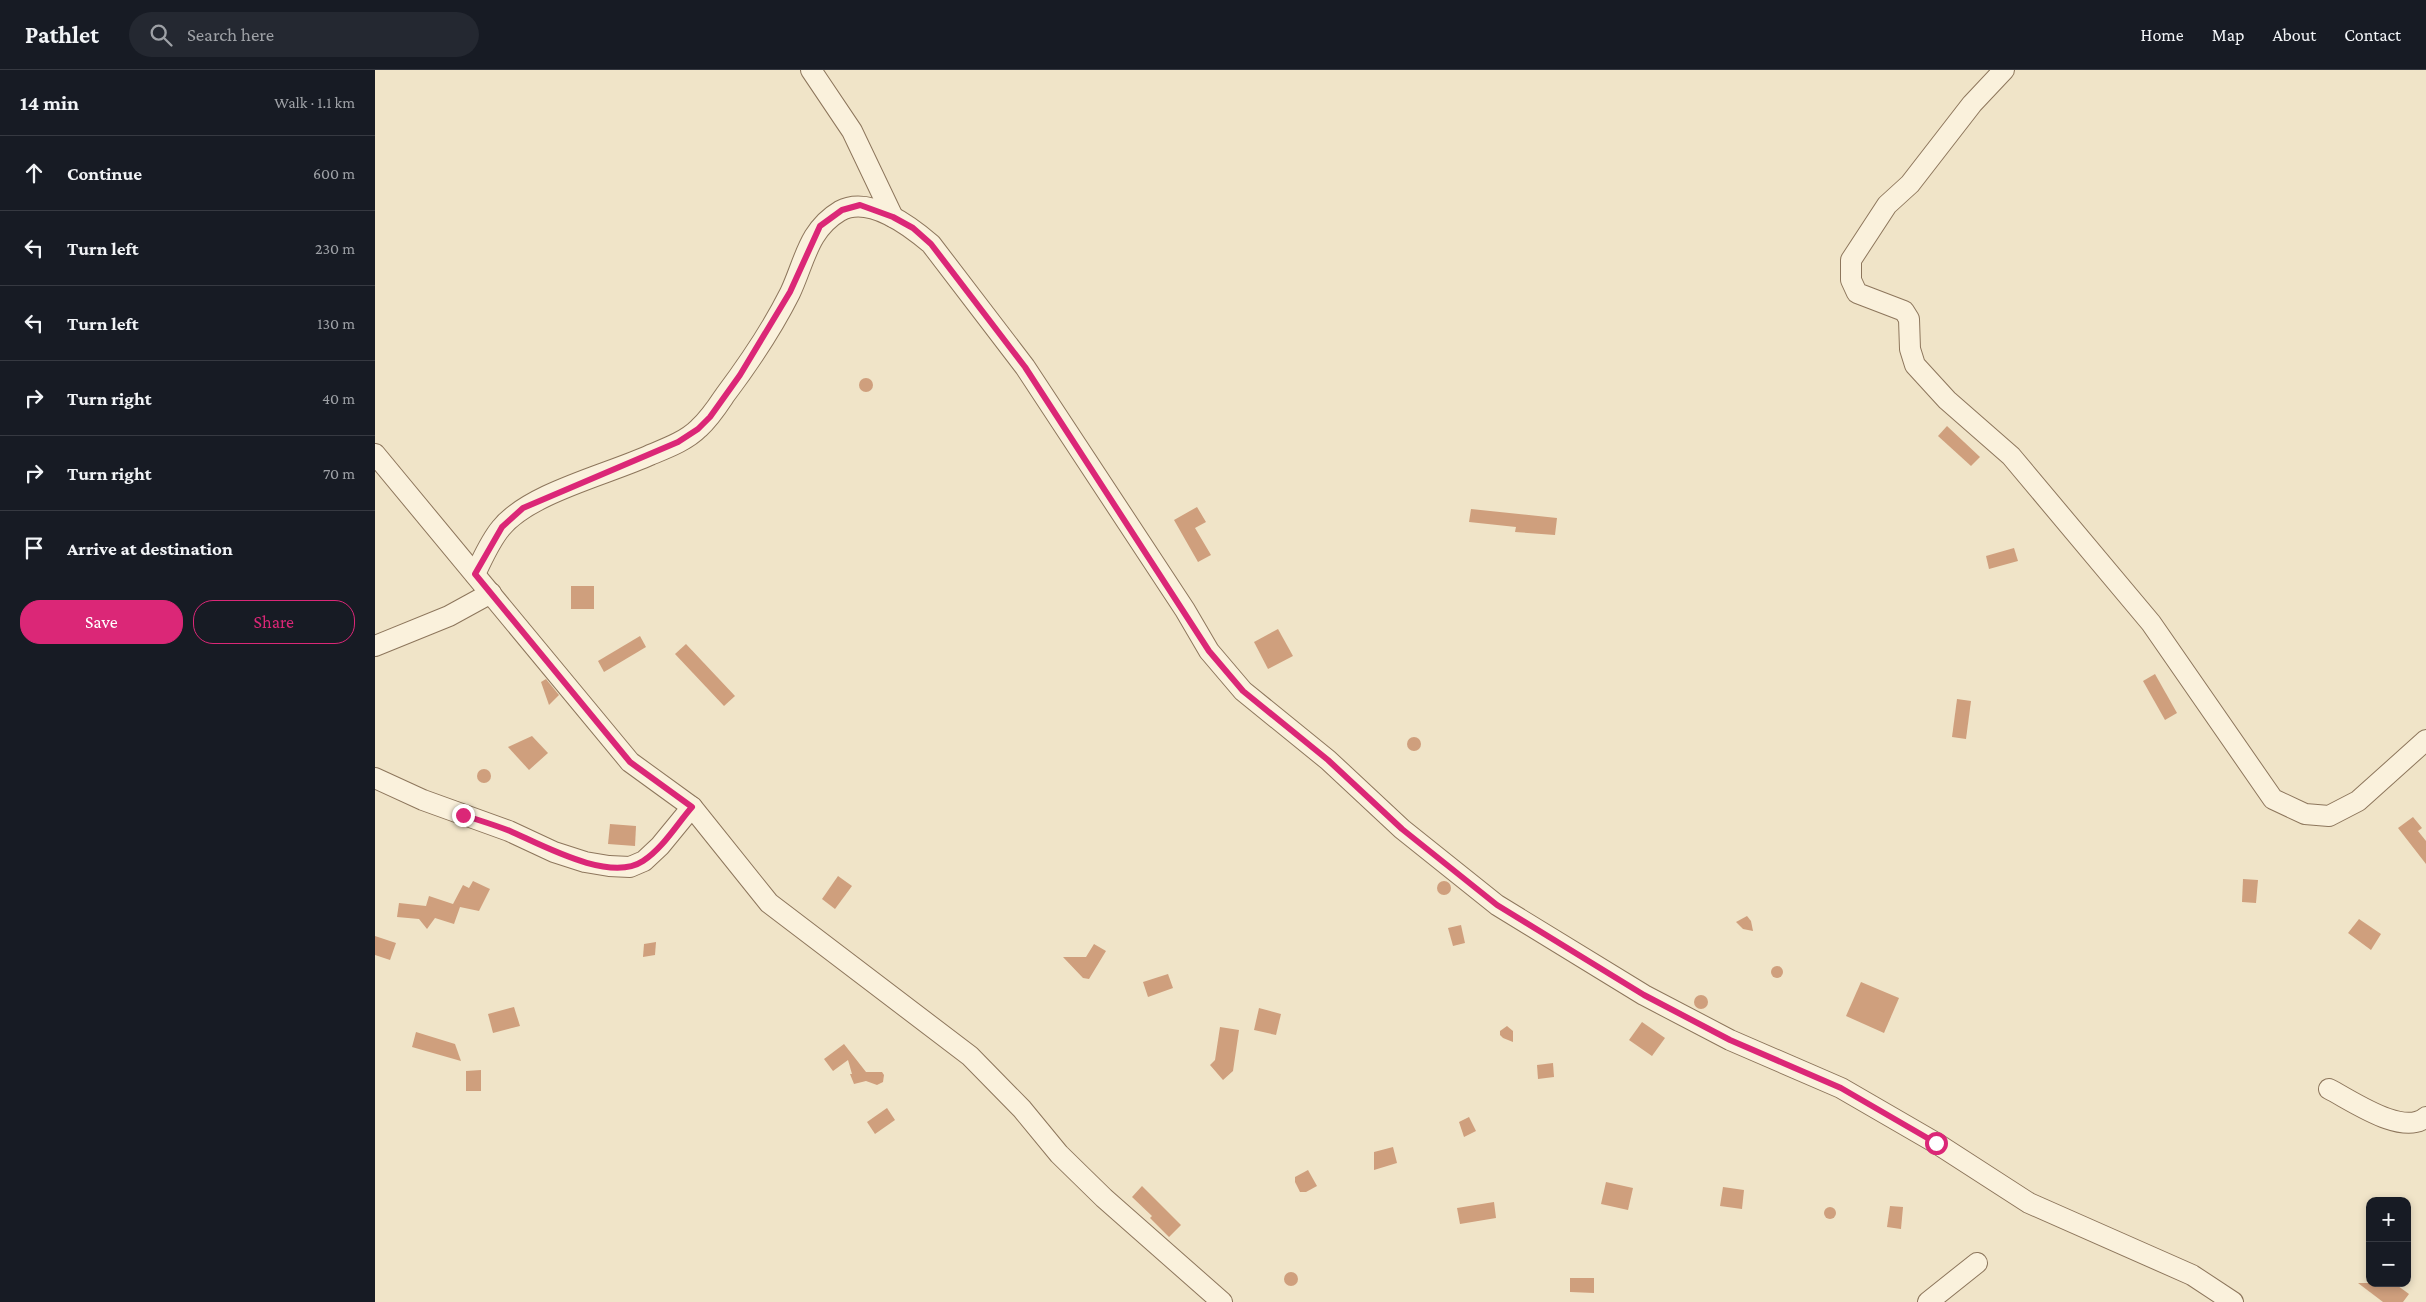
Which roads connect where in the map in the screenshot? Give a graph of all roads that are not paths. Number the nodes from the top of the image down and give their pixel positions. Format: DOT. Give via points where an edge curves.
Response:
graph roads {
  1 [pos="811,70"];
  2 [pos="2004,70"];
  3 [pos="893,217"];
  4 [pos="375,454"];
  5 [pos="475,574"];
  6 [pos="491,593"];
  7 [pos="375,646"];
  8 [pos="2426,740"];
  9 [pos="375,778"];
  10 [pos="692,807"];
  11 [pos="2329,1089"];
  12 [pos="2426,1117"];
  13 [pos="1977,1263"];
  14 [pos="1222,1302"];
  15 [pos="1928,1302"];
  16 [pos="2233,1302"];
  1 -- 3 [label="street" via="852,130"];
  2 -- 8 [label="street" via="1972,104 1909,184 1887,205 1851,260 1851,280 1857,293 1904,311 1909,319 1910,349 1915,365 1947,400 2011,456 2151,623 2273,799 2305,814 2329,816 2358,801"];
  3 -- 5 [label="street" via="860,205 842,210 820,226 790,292 764,338 710,417 678,442 523,508 502,527"];
  3 -- 16 [label="street" via="913,228 931,244 1025,367 1209,651 1243,691 1328,760 1409,835 1497,905 1644,995 1730,1040 1841,1088 1936,1143 2029,1203 2191,1276"];
  4 -- 5 [label="street"];
  5 -- 6 [label="street"];
  6 -- 7 [label="street" via="449,616"];
  6 -- 10 [label="street" via="630,762"];
  9 -- 10 [label="street" via="423,800 509,830 554,852 609,866 630,867 644,860"];
  10 -- 14 [label="street" via="769,903 971,1056 1104,1198"];
  11 -- 12 [label="street" via="2403,1124"];
  13 -- 15 [label="street"];
}
